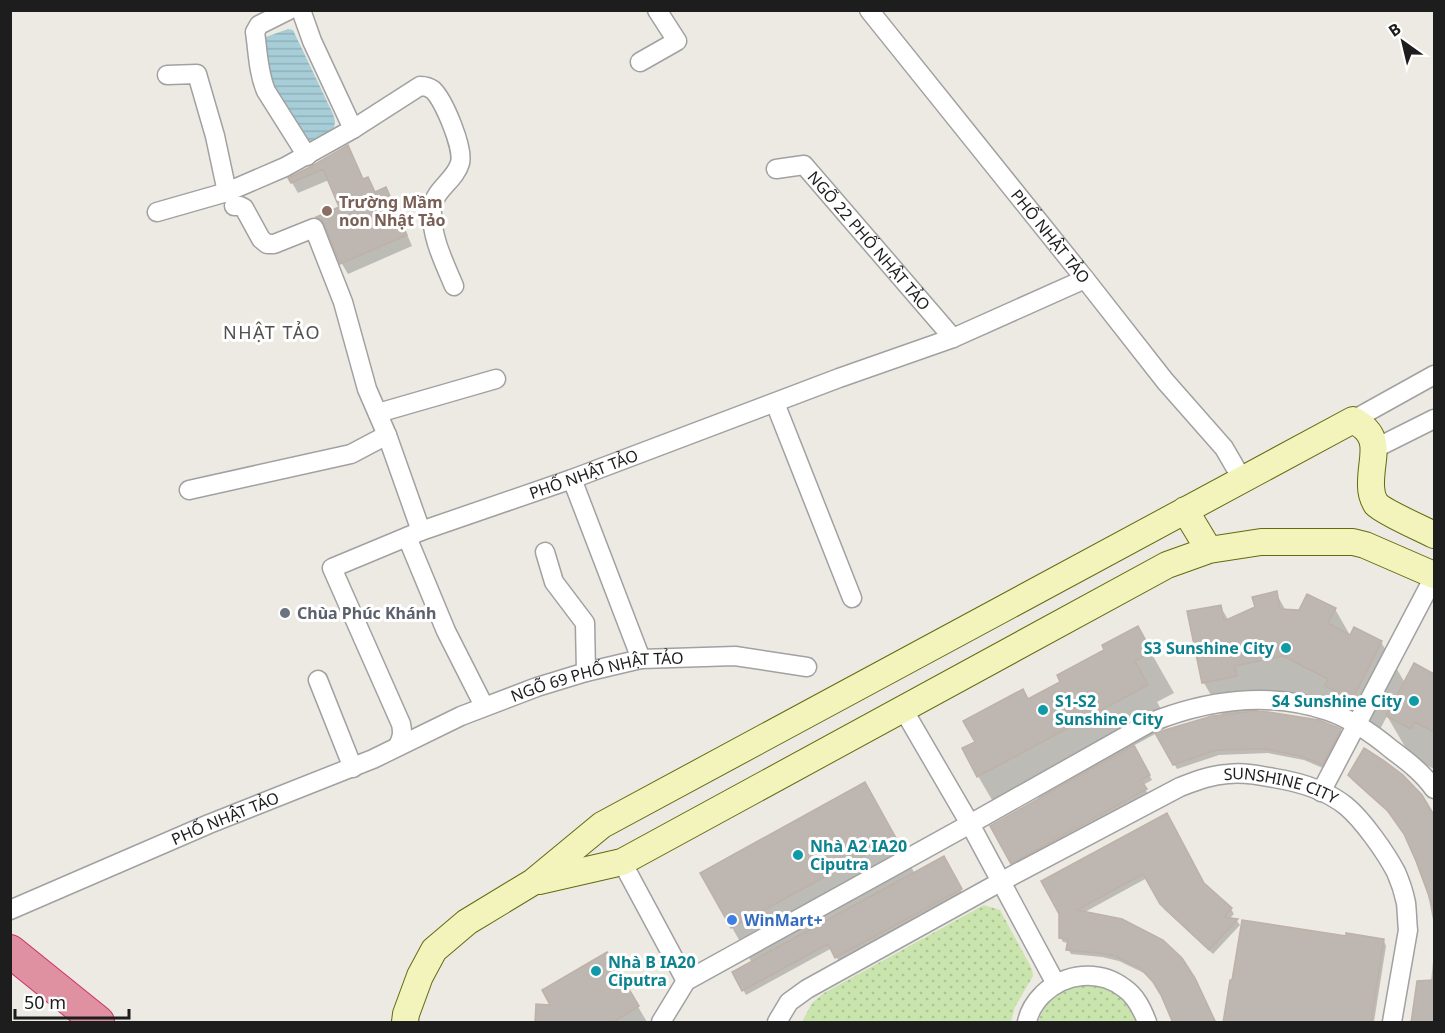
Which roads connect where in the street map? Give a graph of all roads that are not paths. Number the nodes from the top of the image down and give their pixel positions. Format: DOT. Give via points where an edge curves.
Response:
graph roads {
  1 [pos="289,10"];
  2 [pos="301,10"];
  3 [pos="657,10"];
  4 [pos="878,14"];
  5 [pos="640,63"];
  6 [pos="167,75"];
  7 [pos="353,129"];
  8 [pos="307,156"];
  9 [pos="776,169"];
  10 [pos="231,199"];
  11 [pos="157,212"];
  12 [pos="1084,279"];
  13 [pos="454,286"];
  14 [pos="953,338"];
  15 [pos="1434,375"];
  16 [pos="496,379"];
  17 [pos="775,403"];
  18 [pos="378,413"];
  19 [pos="1434,419"];
  20 [pos="1353,420"];
  21 [pos="387,435"];
  22 [pos="1374,449"];
  23 [pos="572,479"];
  24 [pos="1242,479"];
  25 [pos="189,490"];
  26 [pos="1375,503"];
  27 [pos="1185,510"];
  28 [pos="414,534"];
  29 [pos="1434,535"];
  30 [pos="1353,542"];
  31 [pos="1209,550"];
  32 [pos="545,552"];
  33 [pos="1434,576"];
  34 [pos="852,598"];
  35 [pos="641,659"];
  36 [pos="807,667"];
  37 [pos="586,672"];
  38 [pos="318,680"];
  39 [pos="484,706"];
  40 [pos="903,709"];
  41 [pos="1356,725"];
  42 [pos="398,746"];
  43 [pos="353,768"];
  44 [pos="1434,789"];
  45 [pos="1321,792"];
  46 [pos="970,824"];
  47 [pos="602,825"];
  48 [pos="622,862"];
  49 [pos="1002,881"];
  50 [pos="532,882"];
  51 [pos="10,910"];
  52 [pos="10,951"];
  53 [pos="686,981"];
  54 [pos="1056,984"];
  55 [pos="98,1023"];
  56 [pos="405,1023"];
  57 [pos="661,1023"];
  58 [pos="777,1023"];
  59 [pos="1027,1023"];
  60 [pos="1147,1023"];
  61 [pos="1392,1023"];
  1 -- 8 [label="street" via="255,32 259,70 272,101"];
  2 -- 7 [label="street"];
  3 -- 5 [label="street" via="677,42"];
  4 -- 12 [label="street, PHỐ NHẬT TẢO"];
  6 -- 10 [label="street" via="197,75"];
  7 -- 8 [label="street"];
  7 -- 13 [label="street" via="420,86 434,91 460,147 461,162 436,196 432,208 434,233"];
  8 -- 10 [label="street"];
  9 -- 14 [label="street, NGÕ 22 PHỐ NHẬT TẢO" via="804,165"];
  10 -- 11 [label="street"];
  10 -- 18 [label="street" via="244,208 267,243 274,244 314,228 343,302 367,389"];
  12 -- 14 [label="street, PHỐ NHẬT TẢO"];
  12 -- 24 [label="street" via="1224,448"];
  14 -- 17 [label="street, PHỐ NHẬT TẢO"];
  15 -- 20 [label="street"];
  16 -- 18 [label="street"];
  17 -- 23 [label="street, PHỐ NHẬT TẢO"];
  17 -- 34 [label="street"];
  18 -- 21 [label="street"];
  19 -- 22 [label="street"];
  20 -- 22 [label="street" via="1368,431"];
  20 -- 24 [label="street"];
  21 -- 25 [label="street" via="351,454"];
  21 -- 28 [label="street"];
  22 -- 26 [label="street" via="1370,475"];
  23 -- 28 [label="street, PHỐ NHẬT TẢO"];
  23 -- 35 [label="street"];
  24 -- 27 [label="street"];
  26 -- 29 [label="street"];
  26 -- 30 [label="street" via="1373,524"];
  27 -- 31 [label="street"];
  27 -- 47 [label="street"];
  28 -- 39 [label="street" via="446,631"];
  28 -- 42 [label="street, PHỐ NHẬT TẢO" via="332,568 401,724 402,739"];
  30 -- 31 [label="street" via="1261,543"];
  30 -- 33 [label="street"];
  31 -- 40 [label="street" via="1167,565"];
  32 -- 37 [label="street" via="554,582 585,623"];
  33 -- 41 [label="street"];
  35 -- 36 [label="street, NGÕ 69 PHỐ NHẬT TẢO" via="735,656"];
  35 -- 37 [label="street, NGÕ 69 PHỐ NHẬT TẢO"];
  37 -- 39 [label="street, NGÕ 69 PHỐ NHẬT TẢO"];
  38 -- 43 [label="street"];
  39 -- 42 [label="street, NGÕ 69 PHỐ NHẬT TẢO"];
  40 -- 46 [label="street"];
  40 -- 48 [label="street"];
  41 -- 44 [label="street" via="1410,764"];
  41 -- 45 [label="street"];
  41 -- 46 [label="street" via="1329,711 1254,699 1176,712 1149,723"];
  42 -- 43 [label="street, PHỐ NHẬT TẢO"];
  43 -- 51 [label="street, PHỐ NHẬT TẢO" via="209,824"];
  45 -- 49 [label="street, SUNSHINE CITY" via="1294,781 1259,775 1230,773 1203,778"];
  45 -- 61 [label="street, SUNSHINE CITY" via="1346,806 1364,826 1396,873 1406,903 1408,930"];
  46 -- 49 [label="street"];
  46 -- 53 [label="street"];
  47 -- 48 [label="street"];
  47 -- 50 [label="street"];
  48 -- 50 [label="street"];
  48 -- 53 [label="street"];
  49 -- 54 [label="street"];
  49 -- 58 [label="street, SUNSHINE CITY" via="807,989 789,1002"];
  50 -- 56 [label="street" via="467,922 434,950 420,976"];
  52 -- 55 [label="highway"];
  53 -- 57 [label="street"];
  54 -- 59 [label="street" via="1037,1000"];
  54 -- 60 [label="street" via="1088,975 1108,978 1125,988 1139,1004"];
}
